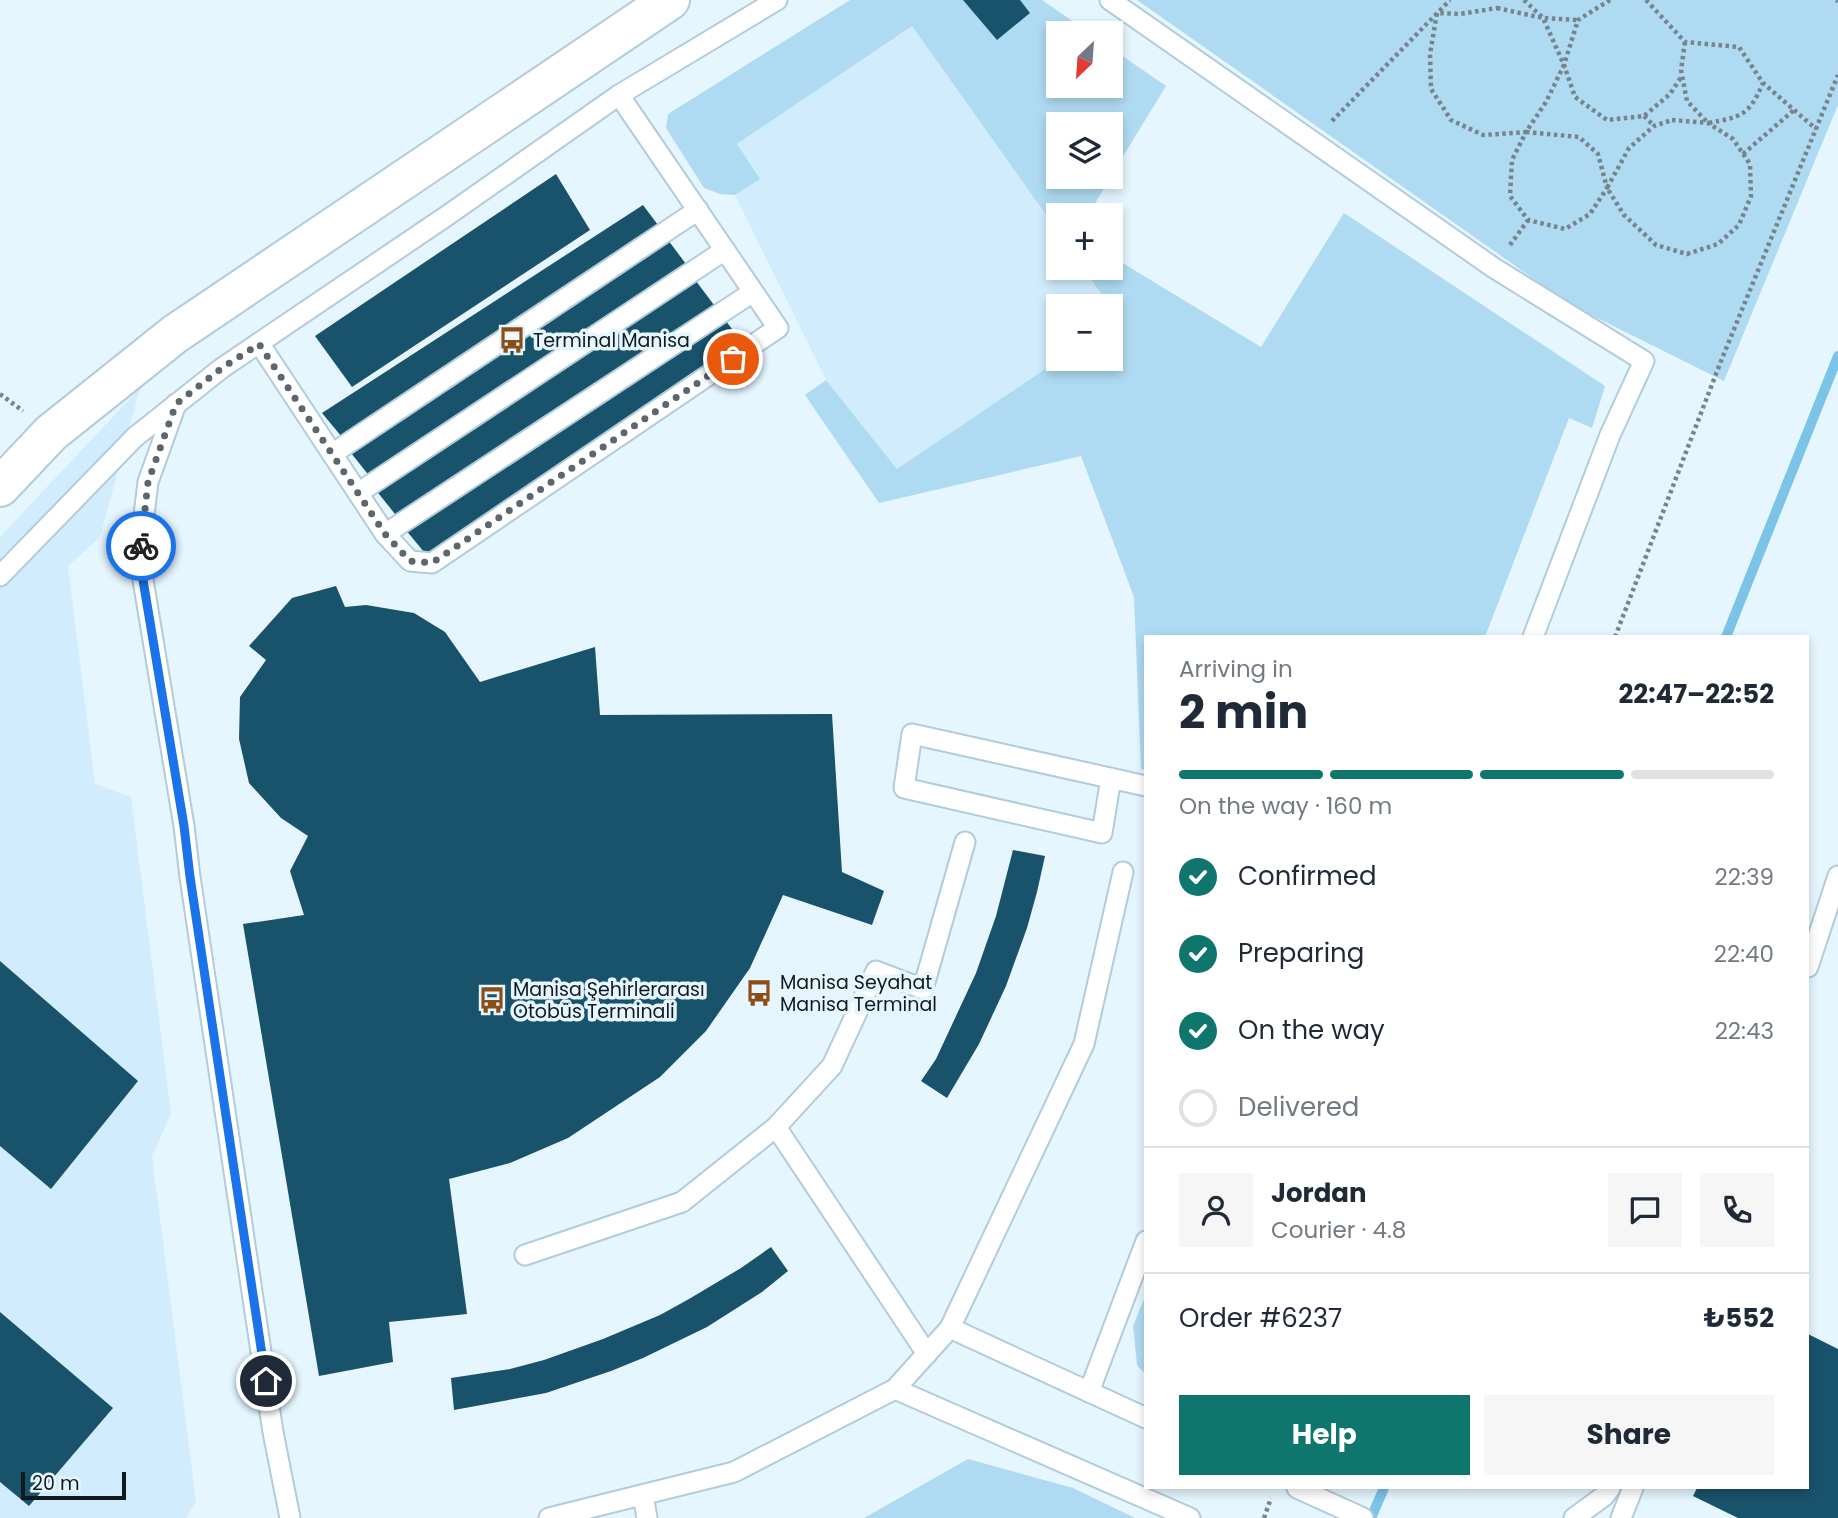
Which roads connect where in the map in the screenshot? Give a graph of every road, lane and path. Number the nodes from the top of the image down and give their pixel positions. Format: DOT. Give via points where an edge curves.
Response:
graph roads {
  1 [pos="670,0"];
  2 [pos="777,0"];
  3 [pos="1110,0"];
  4 [pos="1450,0"];
  5 [pos="1524,0"];
  6 [pos="1610,0"];
  7 [pos="1646,0"];
  8 [pos="1437,13"];
  9 [pos="1543,18"];
  10 [pos="1578,20"];
  11 [pos="1685,42"];
  12 [pos="1564,65"];
  13 [pos="1682,75"];
  14 [pos="1838,75"];
  15 [pos="1763,83"];
  16 [pos="620,95"];
  17 [pos="1794,110"];
  18 [pos="1644,116"];
  19 [pos="1707,122"];
  20 [pos="1654,126"];
  21 [pos="1816,129"];
  22 [pos="1526,132"];
  23 [pos="1311,141"];
  24 [pos="1743,154"];
  25 [pos="1607,188"];
  26 [pos="698,210"];
  27 [pos="725,250"];
  28 [pos="753,292"];
  29 [pos="259,344"];
  30 [pos="176,404"];
  31 [pos="332,454"];
  32 [pos="0,487"];
  33 [pos="358,493"];
  34 [pos="385,534"];
  35 [pos="0,576"];
  36 [pos="1535,635"];
  37 [pos="1616,635"];
  38 [pos="1111,778"];
  39 [pos="1144,786"];
  40 [pos="965,842"];
  41 [pos="1123,872"];
  42 [pos="1838,876"];
  43 [pos="1809,964"];
  44 [pos="776,1127"];
  45 [pos="1144,1246"];
  46 [pos="525,1255"];
  47 [pos="950,1328"];
  48 [pos="927,1354"];
  49 [pos="895,1389"];
  50 [pos="1088,1391"];
  51 [pos="1144,1417"];
  52 [pos="1276,1489"];
  53 [pos="1299,1489"];
  54 [pos="1609,1489"];
  55 [pos="1633,1489"];
  56 [pos="643,1495"];
  57 [pos="290,1518"];
  58 [pos="549,1518"];
  59 [pos="647,1518"];
  60 [pos="1190,1518"];
  61 [pos="1264,1518"];
  62 [pos="1363,1518"];
  63 [pos="1574,1518"];
  64 [pos="1621,1518"];
  1 -- 32 [label="street" via="174,334 51,433"];
  2 -- 16 [label="lane"];
  3 -- 23 [label="lane"];
  4 -- 8 [label="path"];
  5 -- 9 [label="path"];
  6 -- 10 [label="path"];
  7 -- 11 [label="path"];
  8 -- 9 [label="path" via="1461,15 1497,8"];
  8 -- 22 [label="path" via="1430,54 1431,89 1451,120 1483,135"];
  8 -- 23 [label="path"];
  9 -- 10 [label="path"];
  9 -- 12 [label="path"];
  10 -- 12 [label="path"];
  11 -- 13 [label="path"];
  11 -- 15 [label="path" via="1739,47"];
  12 -- 18 [label="path" via="1575,97 1607,120"];
  12 -- 22 [label="path"];
  13 -- 18 [label="path"];
  13 -- 19 [label="path" via="1687,101"];
  14 -- 21 [label="path"];
  15 -- 17 [label="path"];
  15 -- 19 [label="path" via="1756,100 1739,117"];
  16 -- 26 [label="lane"];
  16 -- 29 [label="lane"];
  17 -- 21 [label="path"];
  17 -- 24 [label="path"];
  18 -- 20 [label="path"];
  19 -- 20 [label="path" via="1672,120"];
  19 -- 24 [label="path" via="1733,139"];
  20 -- 25 [label="path" via="1629,148"];
  21 -- 37 [label="path"];
  22 -- 25 [label="path" via="1578,137 1598,155"];
  22 -- 25 [label="path" via="1512,160 1510,196 1528,220 1565,229 1590,214"];
  23 -- 36 [label="lane" via="1494,268 1644,361 1610,435"];
  24 -- 25 [label="path" via="1750,164 1751,196 1739,225 1718,244 1687,254 1656,245 1624,215"];
  26 -- 27 [label="lane"];
  26 -- 31 [label="lane"];
  27 -- 28 [label="lane"];
  27 -- 33 [label="lane"];
  28 -- 34 [label="lane"];
  28 -- 34 [label="lane" via="778,328 432,563 410,561"];
  29 -- 30 [label="lane"];
  29 -- 31 [label="lane"];
  30 -- 35 [label="lane" via="135,437"];
  30 -- 57 [label="lane" via="148,482 139,556"];
  31 -- 33 [label="lane"];
  33 -- 34 [label="lane"];
  38 -- 38 [label="lane" via="912,734 904,788 1102,833"];
  38 -- 39 [label="lane"];
  40 -- 44 [label="lane" via="923,989 876,971 832,1066"];
  41 -- 47 [label="lane" via="1084,1044"];
  42 -- 43 [label="lane"];
  44 -- 46 [label="lane" via="682,1202"];
  44 -- 48 [label="lane"];
  45 -- 50 [label="lane"];
  47 -- 48 [label="lane"];
  47 -- 50 [label="lane"];
  48 -- 49 [label="lane"];
  49 -- 56 [label="lane" via="734,1472"];
  49 -- 60 [label="lane"];
  50 -- 51 [label="lane"];
  52 -- 61 [label="path"];
  53 -- 62 [label="lane"];
  54 -- 63 [label="lane"];
  55 -- 64 [label="lane"];
  56 -- 58 [label="lane"];
  56 -- 59 [label="lane"];
}
